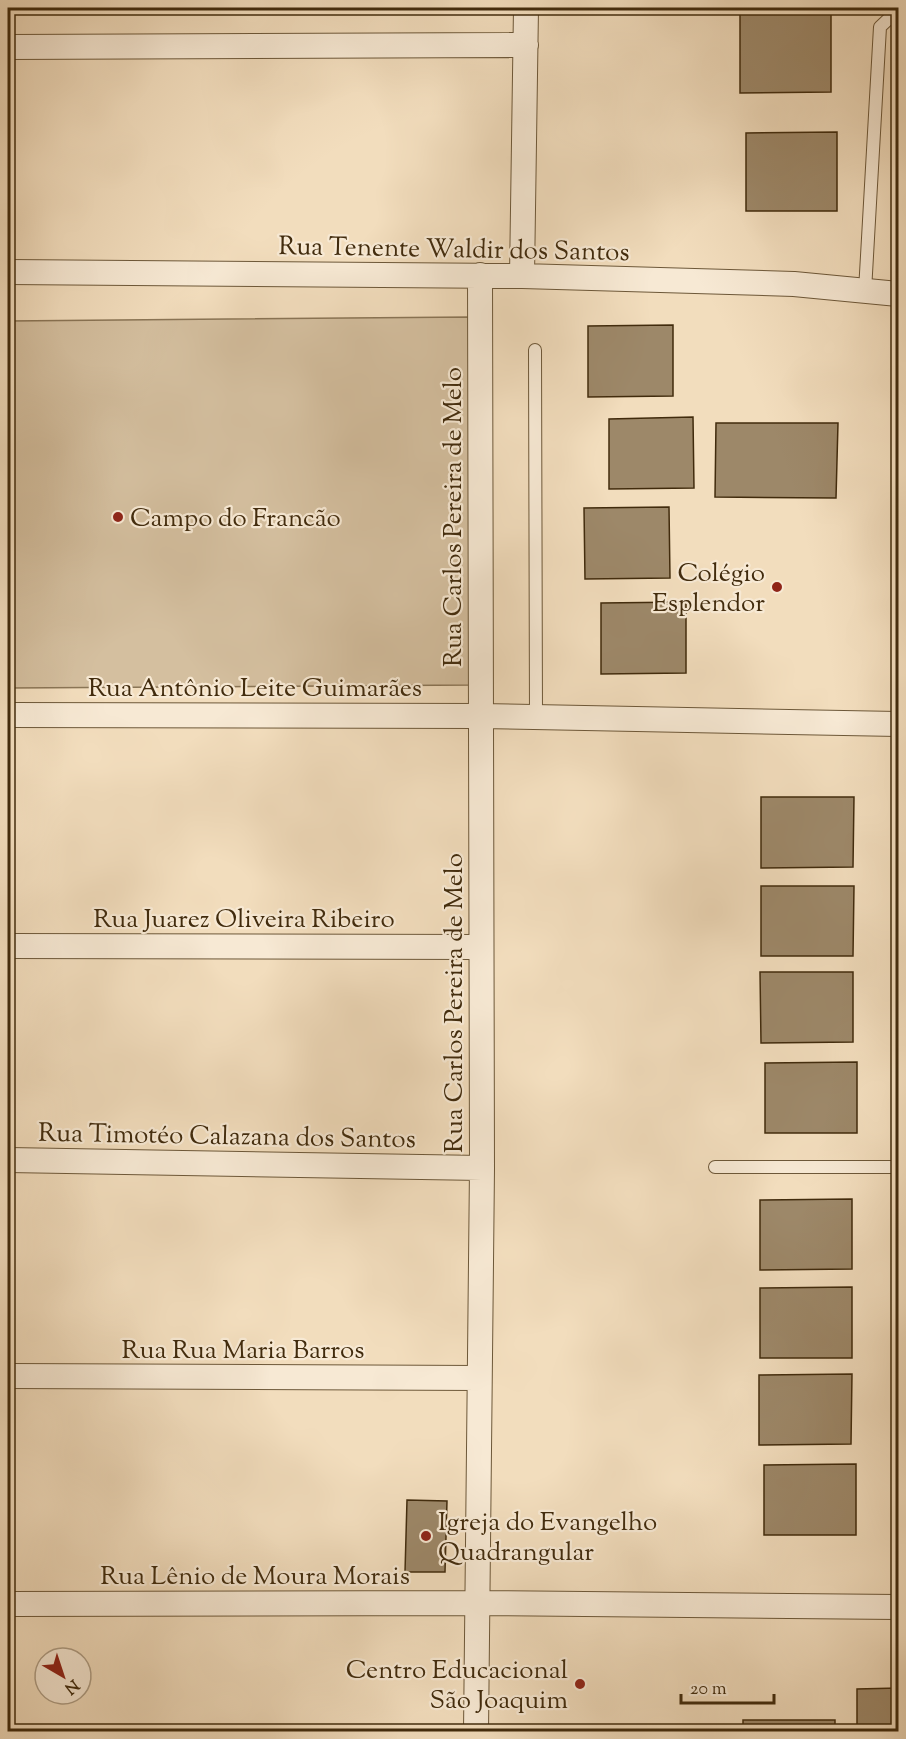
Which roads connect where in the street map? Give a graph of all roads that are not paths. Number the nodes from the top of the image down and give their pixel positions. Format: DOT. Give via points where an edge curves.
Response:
graph roads {
  1 [pos="526,8"];
  2 [pos="898,10"];
  3 [pos="526,45"];
  4 [pos="8,47"];
  5 [pos="8,272"];
  6 [pos="480,275"];
  7 [pos="522,276"];
  8 [pos="865,291"];
  9 [pos="898,294"];
  10 [pos="535,350"];
  11 [pos="8,715"];
  12 [pos="481,716"];
  13 [pos="536,717"];
  14 [pos="898,724"];
  15 [pos="8,946"];
  16 [pos="481,947"];
  17 [pos="8,1160"];
  18 [pos="715,1167"];
  19 [pos="898,1167"];
  20 [pos="482,1168"];
  21 [pos="8,1376"];
  22 [pos="478,1378"];
  23 [pos="478,1603"];
  24 [pos="8,1605"];
  25 [pos="898,1607"];
  26 [pos="476,1731"];
  1 -- 3 [label="street"];
  2 -- 8 [label="lane" via="880,27"];
  3 -- 4 [label="street"];
  3 -- 7 [label="street"];
  5 -- 6 [label="street, Rua Tenente Waldir dos Santos"];
  6 -- 7 [label="street, Rua Tenente Waldir dos Santos"];
  6 -- 12 [label="street, Rua Carlos Pereira de Melo"];
  7 -- 8 [label="street, Rua Tenente Waldir dos Santos" via="794,284"];
  8 -- 9 [label="street, Rua Tenente Waldir dos Santos"];
  10 -- 13 [label="lane"];
  11 -- 12 [label="street, Rua Antônio Leite Guimarães"];
  12 -- 13 [label="street, Rua Antônio Leite Guimarães"];
  12 -- 16 [label="street, Rua Carlos Pereira de Melo"];
  13 -- 14 [label="street, Rua Antônio Leite Guimarães"];
  15 -- 16 [label="street, Rua Juarez Oliveira Ribeiro"];
  16 -- 20 [label="street, Rua Carlos Pereira de Melo"];
  17 -- 20 [label="street, Rua Timotéo Calazana dos Santos"];
  18 -- 19 [label="lane"];
  20 -- 22 [label="street, Rua Carlos Pereira de Melo"];
  21 -- 22 [label="street, Rua Rua Maria Barros"];
  22 -- 23 [label="street, Rua Carlos Pereira de Melo"];
  23 -- 24 [label="street, Rua Lênio de Moura Morais"];
  23 -- 25 [label="street, Rua Lênio de Moura Morais"];
  23 -- 26 [label="street, Rua Carlos Pereira de Melo"];
}
